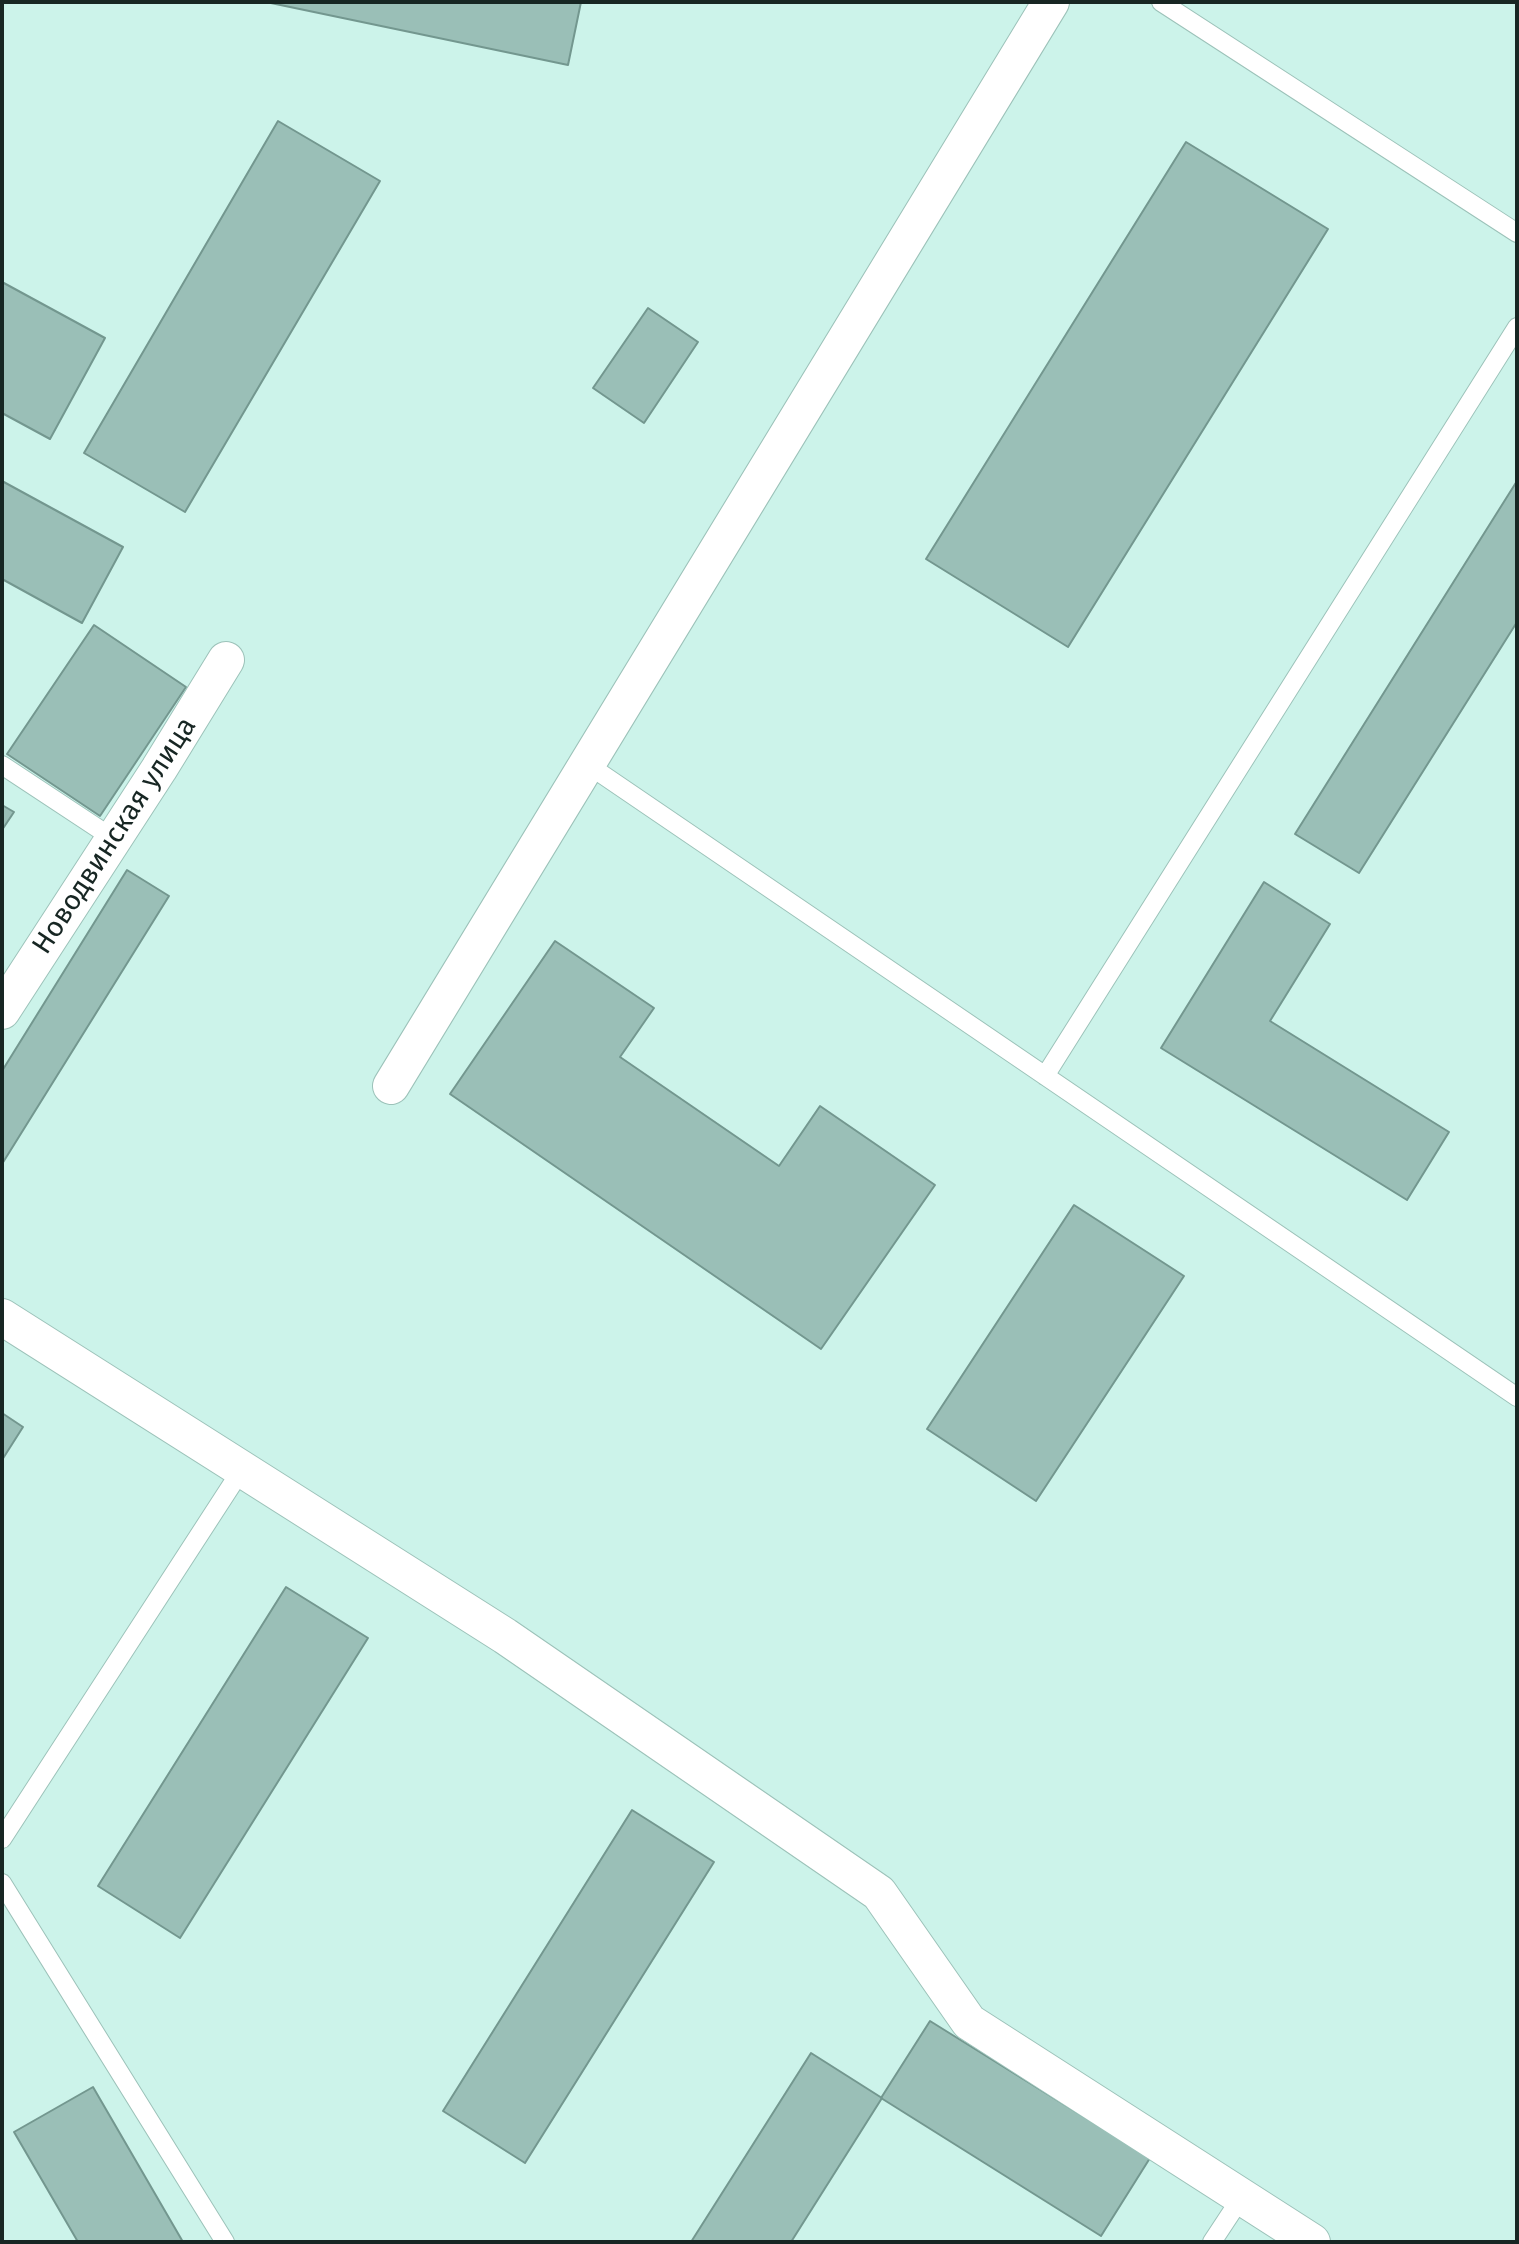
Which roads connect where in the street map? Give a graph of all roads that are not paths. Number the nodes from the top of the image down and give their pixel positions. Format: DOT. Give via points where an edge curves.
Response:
graph roads {
  1 [pos="1051,2"];
  2 [pos="1161,2"];
  3 [pos="1517,233"];
  4 [pos="1517,327"];
  5 [pos="226,660"];
  6 [pos="587,764"];
  7 [pos="2,765"];
  8 [pos="114,839"];
  9 [pos="2,1011"];
  10 [pos="1045,1076"];
  11 [pos="391,1086"];
  12 [pos="2,1317"];
  13 [pos="1517,1397"];
  14 [pos="242,1469"];
  15 [pos="2,1839"];
  16 [pos="2,1883"];
  17 [pos="1241,2198"];
  18 [pos="225,2242"];
  19 [pos="1212,2242"];
  20 [pos="1312,2242"];
  1 -- 6 [label="street"];
  2 -- 3 [label="lane"];
  4 -- 10 [label="lane"];
  5 -- 8 [label="street, Новодвинская улица"];
  6 -- 10 [label="lane"];
  6 -- 11 [label="street"];
  7 -- 8 [label="lane"];
  8 -- 9 [label="street, Новодвинская улица"];
  10 -- 13 [label="lane"];
  12 -- 14 [label="street"];
  14 -- 15 [label="lane"];
  14 -- 17 [label="street" via="505,1636 879,1893 969,2022"];
  16 -- 18 [label="lane"];
  17 -- 19 [label="lane"];
  17 -- 20 [label="street"];
}
